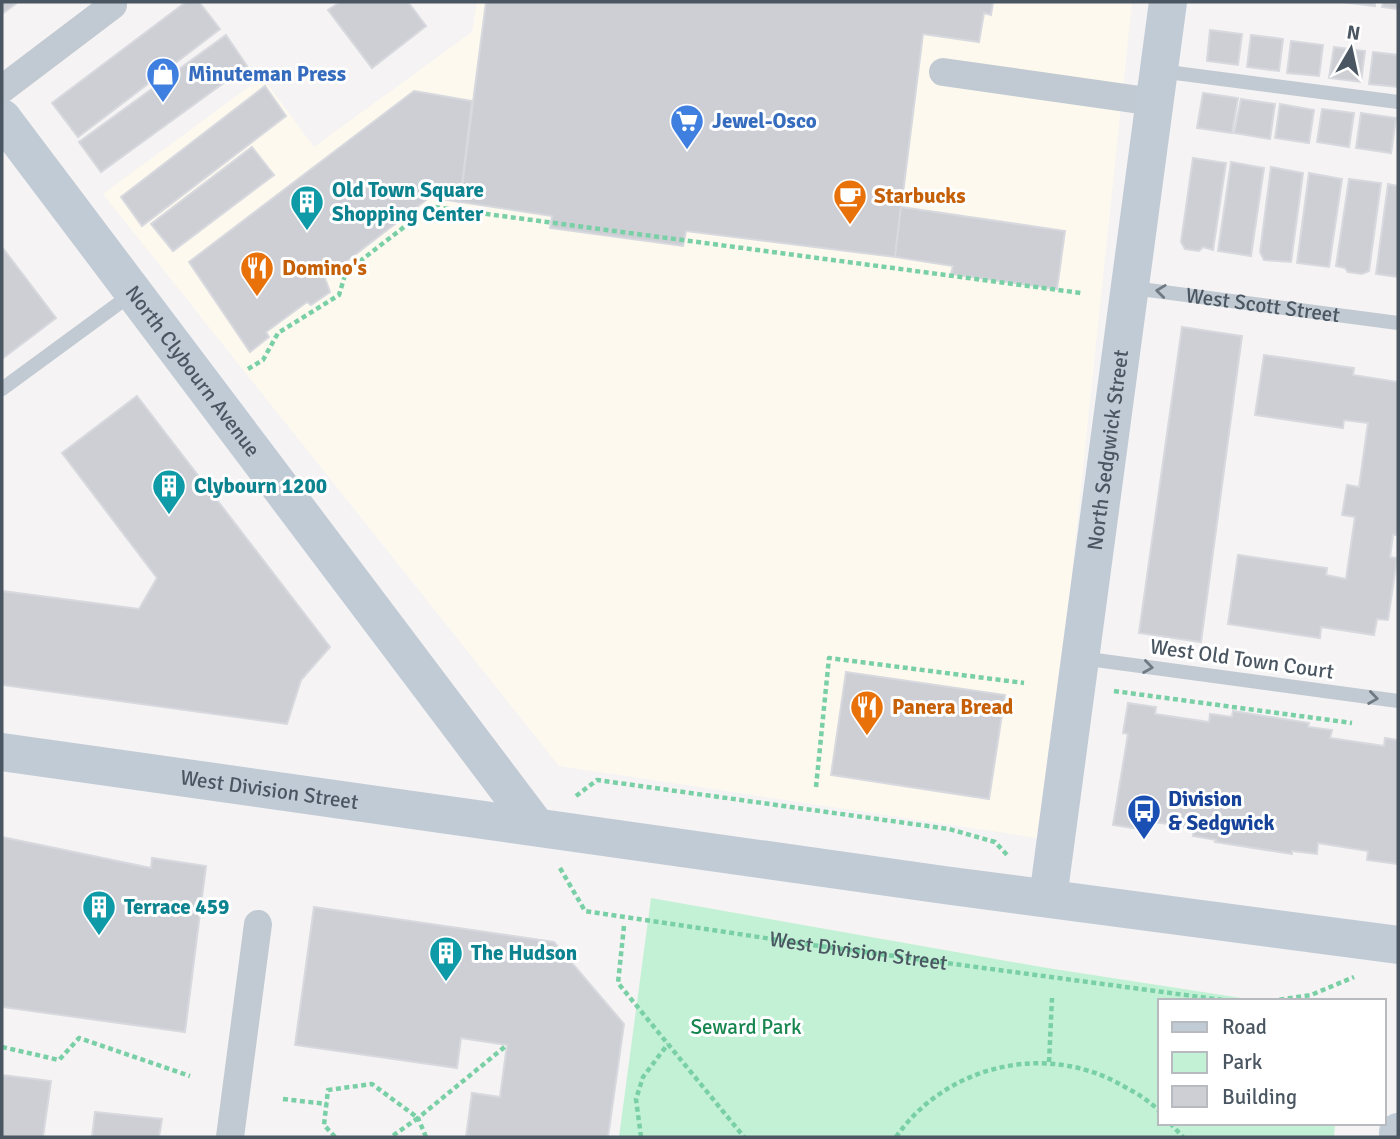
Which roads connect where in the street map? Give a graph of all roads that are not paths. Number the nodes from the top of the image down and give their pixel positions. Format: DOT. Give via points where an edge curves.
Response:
graph roads {
  1 [pos="1168,2"];
  2 [pos="115,3"];
  3 [pos="943,72"];
  4 [pos="1156,86"];
  5 [pos="2,89"];
  6 [pos="1398,102"];
  7 [pos="2,118"];
  8 [pos="1130,287"];
  9 [pos="133,292"];
  10 [pos="1398,323"];
  11 [pos="2,389"];
  12 [pos="1080,658"];
  13 [pos="1398,701"];
  14 [pos="2,752"];
  15 [pos="535,825"];
  16 [pos="1048,898"];
  17 [pos="258,924"];
  18 [pos="1398,946"];
  19 [pos="1398,1132"];
  20 [pos="230,1137"];
  21 [pos="1398,1137"];
  1 -- 4 [label="main road, North Sedgwick Street"];
  2 -- 5 [label="street"];
  3 -- 4 [label="street"];
  4 -- 6 [label="lane"];
  4 -- 8 [label="main road, North Sedgwick Street"];
  7 -- 9 [label="main road, North Clybourn Avenue"];
  10 -- 8 [label="lane, West Scott Street, one-way"];
  8 -- 12 [label="main road, North Sedgwick Street"];
  9 -- 11 [label="lane"];
  9 -- 15 [label="main road, North Clybourn Avenue"];
  12 -- 13 [label="lane, West Old Town Court, one-way"];
  12 -- 16 [label="main road, North Sedgwick Street"];
  14 -- 15 [label="main road, West Division Street"];
  15 -- 16 [label="main road, West Division Street"];
  16 -- 18 [label="main road, West Division Street"];
  17 -- 20 [label="street"];
  19 -- 21 [label="main road"];
}
